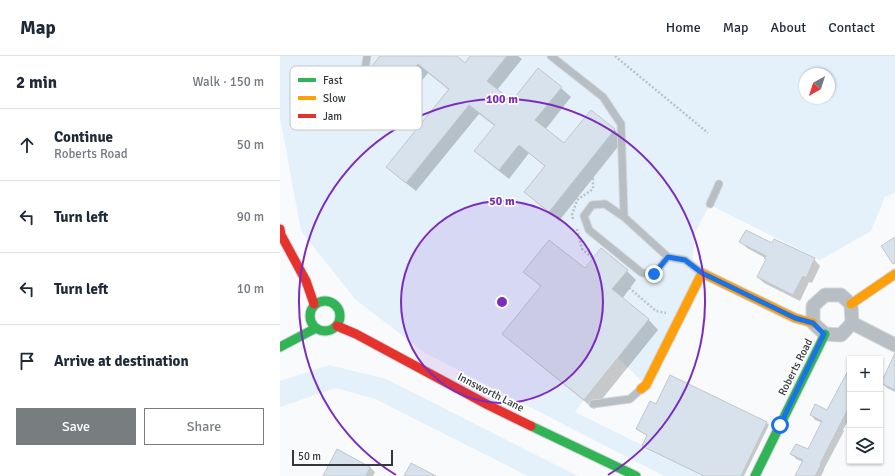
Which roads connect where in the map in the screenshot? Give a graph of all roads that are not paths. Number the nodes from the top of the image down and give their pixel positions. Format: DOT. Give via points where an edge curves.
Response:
graph roads {
  1 [pos="367,56"];
  2 [pos="551,56"];
  3 [pos="366,66"];
  4 [pos="719,184"];
  5 [pos="710,204"];
  6 [pos="624,217"];
  7 [pos="280,233"];
  8 [pos="668,257"];
  9 [pos="702,273"];
  10 [pos="895,274"];
  11 [pos="314,304"];
  12 [pos="851,304"];
  13 [pos="813,323"];
  14 [pos="852,323"];
  15 [pos="337,326"];
  16 [pos="316,328"];
  17 [pos="824,334"];
  18 [pos="895,345"];
  19 [pos="280,347"];
  20 [pos="641,389"];
  21 [pos="593,404"];
  22 [pos="636,476"];
  23 [pos="755,476"];
  1 -- 3 [label="lane"];
  2 -- 6 [label="lane" via="603,97 621,124"];
  4 -- 5 [label="lane"];
  6 -- 8 [label="lane"];
  6 -- 8 [label="lane" via="605,204 592,205 584,216 589,230 642,273 654,274"];
  7 -- 11 [label="street" via="306,281"];
  8 -- 9 [label="lane" via="685,260"];
  9 -- 13 [label="street" via="795,318"];
  9 -- 20 [label="street" via="646,385"];
  10 -- 12 [label="street"];
  11 -- 15 [label="street" via="324,300 334,303 341,313"];
  11 -- 16 [label="street" via="310,319"];
  12 -- 13 [label="street" via="841,295 825,295 813,306"];
  12 -- 14 [label="street"];
  13 -- 17 [label="street"];
  14 -- 17 [label="street" via="841,335"];
  14 -- 18 [label="street"];
  15 -- 16 [label="street" via="327,331"];
  15 -- 22 [label="street, Innsworth Lane" via="488,405"];
  16 -- 19 [label="street"];
  17 -- 23 [label="street, Roberts Road"];
  20 -- 21 [label="lane" via="630,399"];
}
